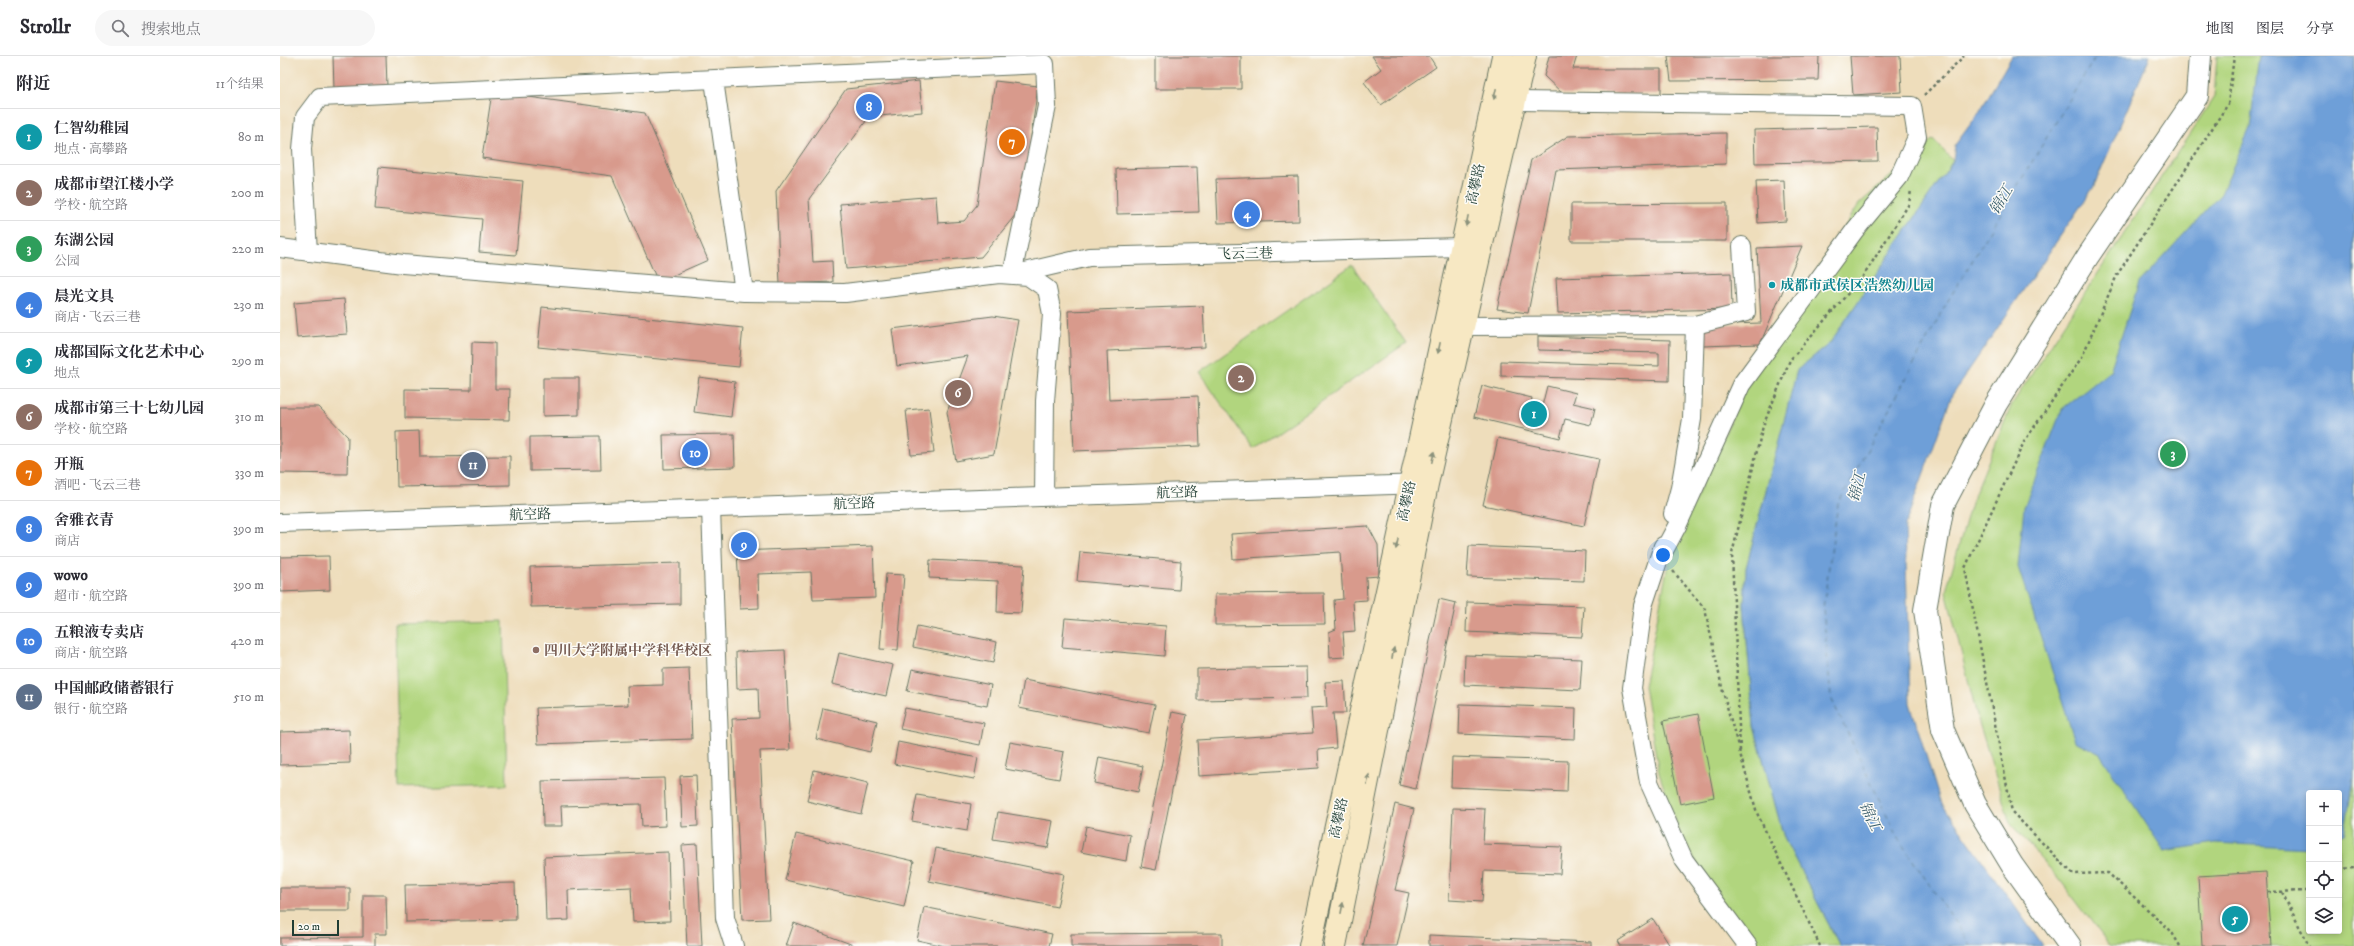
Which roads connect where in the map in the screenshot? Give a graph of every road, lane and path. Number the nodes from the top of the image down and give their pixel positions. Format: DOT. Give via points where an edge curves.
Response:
graph roads {
  1 [pos="1503,56"];
  2 [pos="1525,56"];
  3 [pos="1964,56"];
  4 [pos="2200,56"];
  5 [pos="2234,56"];
  6 [pos="714,80"];
  7 [pos="1515,101"];
  8 [pos="1912,106"];
  9 [pos="1912,182"];
  10 [pos="1742,246"];
  11 [pos="280,248"];
  12 [pos="1471,250"];
  13 [pos="308,252"];
  14 [pos="1012,275"];
  15 [pos="744,292"];
  16 [pos="1695,325"];
  17 [pos="1463,326"];
  18 [pos="1418,484"];
  19 [pos="1044,497"];
  20 [pos="712,508"];
  21 [pos="280,523"];
  22 [pos="1660,556"];
  23 [pos="1740,751"];
  24 [pos="2354,868"];
  25 [pos="2342,869"];
  26 [pos="2306,891"];
  27 [pos="2268,892"];
  28 [pos="2282,892"];
  29 [pos="734,946"];
  30 [pos="1310,946"];
  31 [pos="1335,946"];
  32 [pos="1748,946"];
  33 [pos="1820,946"];
  34 [pos="2070,946"];
  35 [pos="2180,946"];
  36 [pos="2309,946"];
  1 -- 12 [label="main road, 高攀路, one-way"];
  2 -- 7 [label="main road, 高攀路"];
  3 -- 8 [label="path"];
  4 -- 34 [label="street" via="2197,96 2088,256 2005,390 1943,505 1925,610 1943,730 1976,804 2012,865"];
  5 -- 35 [label="path" via="2228,104 2117,275 2082,357 2024,442 1965,568 2012,812 2073,874 2108,873 2171,931"];
  6 -- 13 [label="street" via="320,97 305,117 302,149"];
  6 -- 14 [label="street" via="1045,64 1047,106"];
  6 -- 15 [label="street"];
  7 -- 8 [label="street"];
  7 -- 12 [label="main road, 高攀路"];
  8 -- 22 [label="street" via="1917,137 1899,177 1855,230 1741,385 1677,526"];
  9 -- 23 [label="path" via="1909,204 1864,275 1790,360 1763,426 1732,554"];
  10 -- 16 [label="street" via="1746,312"];
  11 -- 13 [label="street"];
  12 -- 14 [label="street, 飞云三巷" via="1088,257"];
  12 -- 17 [label="main road, 高攀路"];
  12 -- 18 [label="main road, 高攀路, one-way"];
  13 -- 15 [label="street" via="403,264"];
  14 -- 15 [label="street" via="999,274 845,293"];
  14 -- 19 [label="street" via="1028,276 1047,289 1052,314 1046,401"];
  16 -- 17 [label="street"];
  16 -- 22 [label="street" via="1692,419 1680,488"];
  18 -- 17 [label="main road, 高攀路, one-way"];
  18 -- 19 [label="street, 航空路"];
  18 -- 30 [label="main road, 高攀路, one-way"];
  31 -- 18 [label="main road, 高攀路, one-way"];
  19 -- 20 [label="street, 航空路"];
  20 -- 21 [label="street, 航空路"];
  20 -- 29 [label="street" via="725,918"];
  22 -- 23 [label="path" via="1705,609 1723,692"];
  22 -- 32 [label="street" via="1643,606 1632,688 1649,782 1684,860"];
  23 -- 33 [label="path" via="1757,813"];
  24 -- 25 [label="path"];
  26 -- 28 [label="path"];
  27 -- 28 [label="path"];
  28 -- 36 [label="path"];
}
